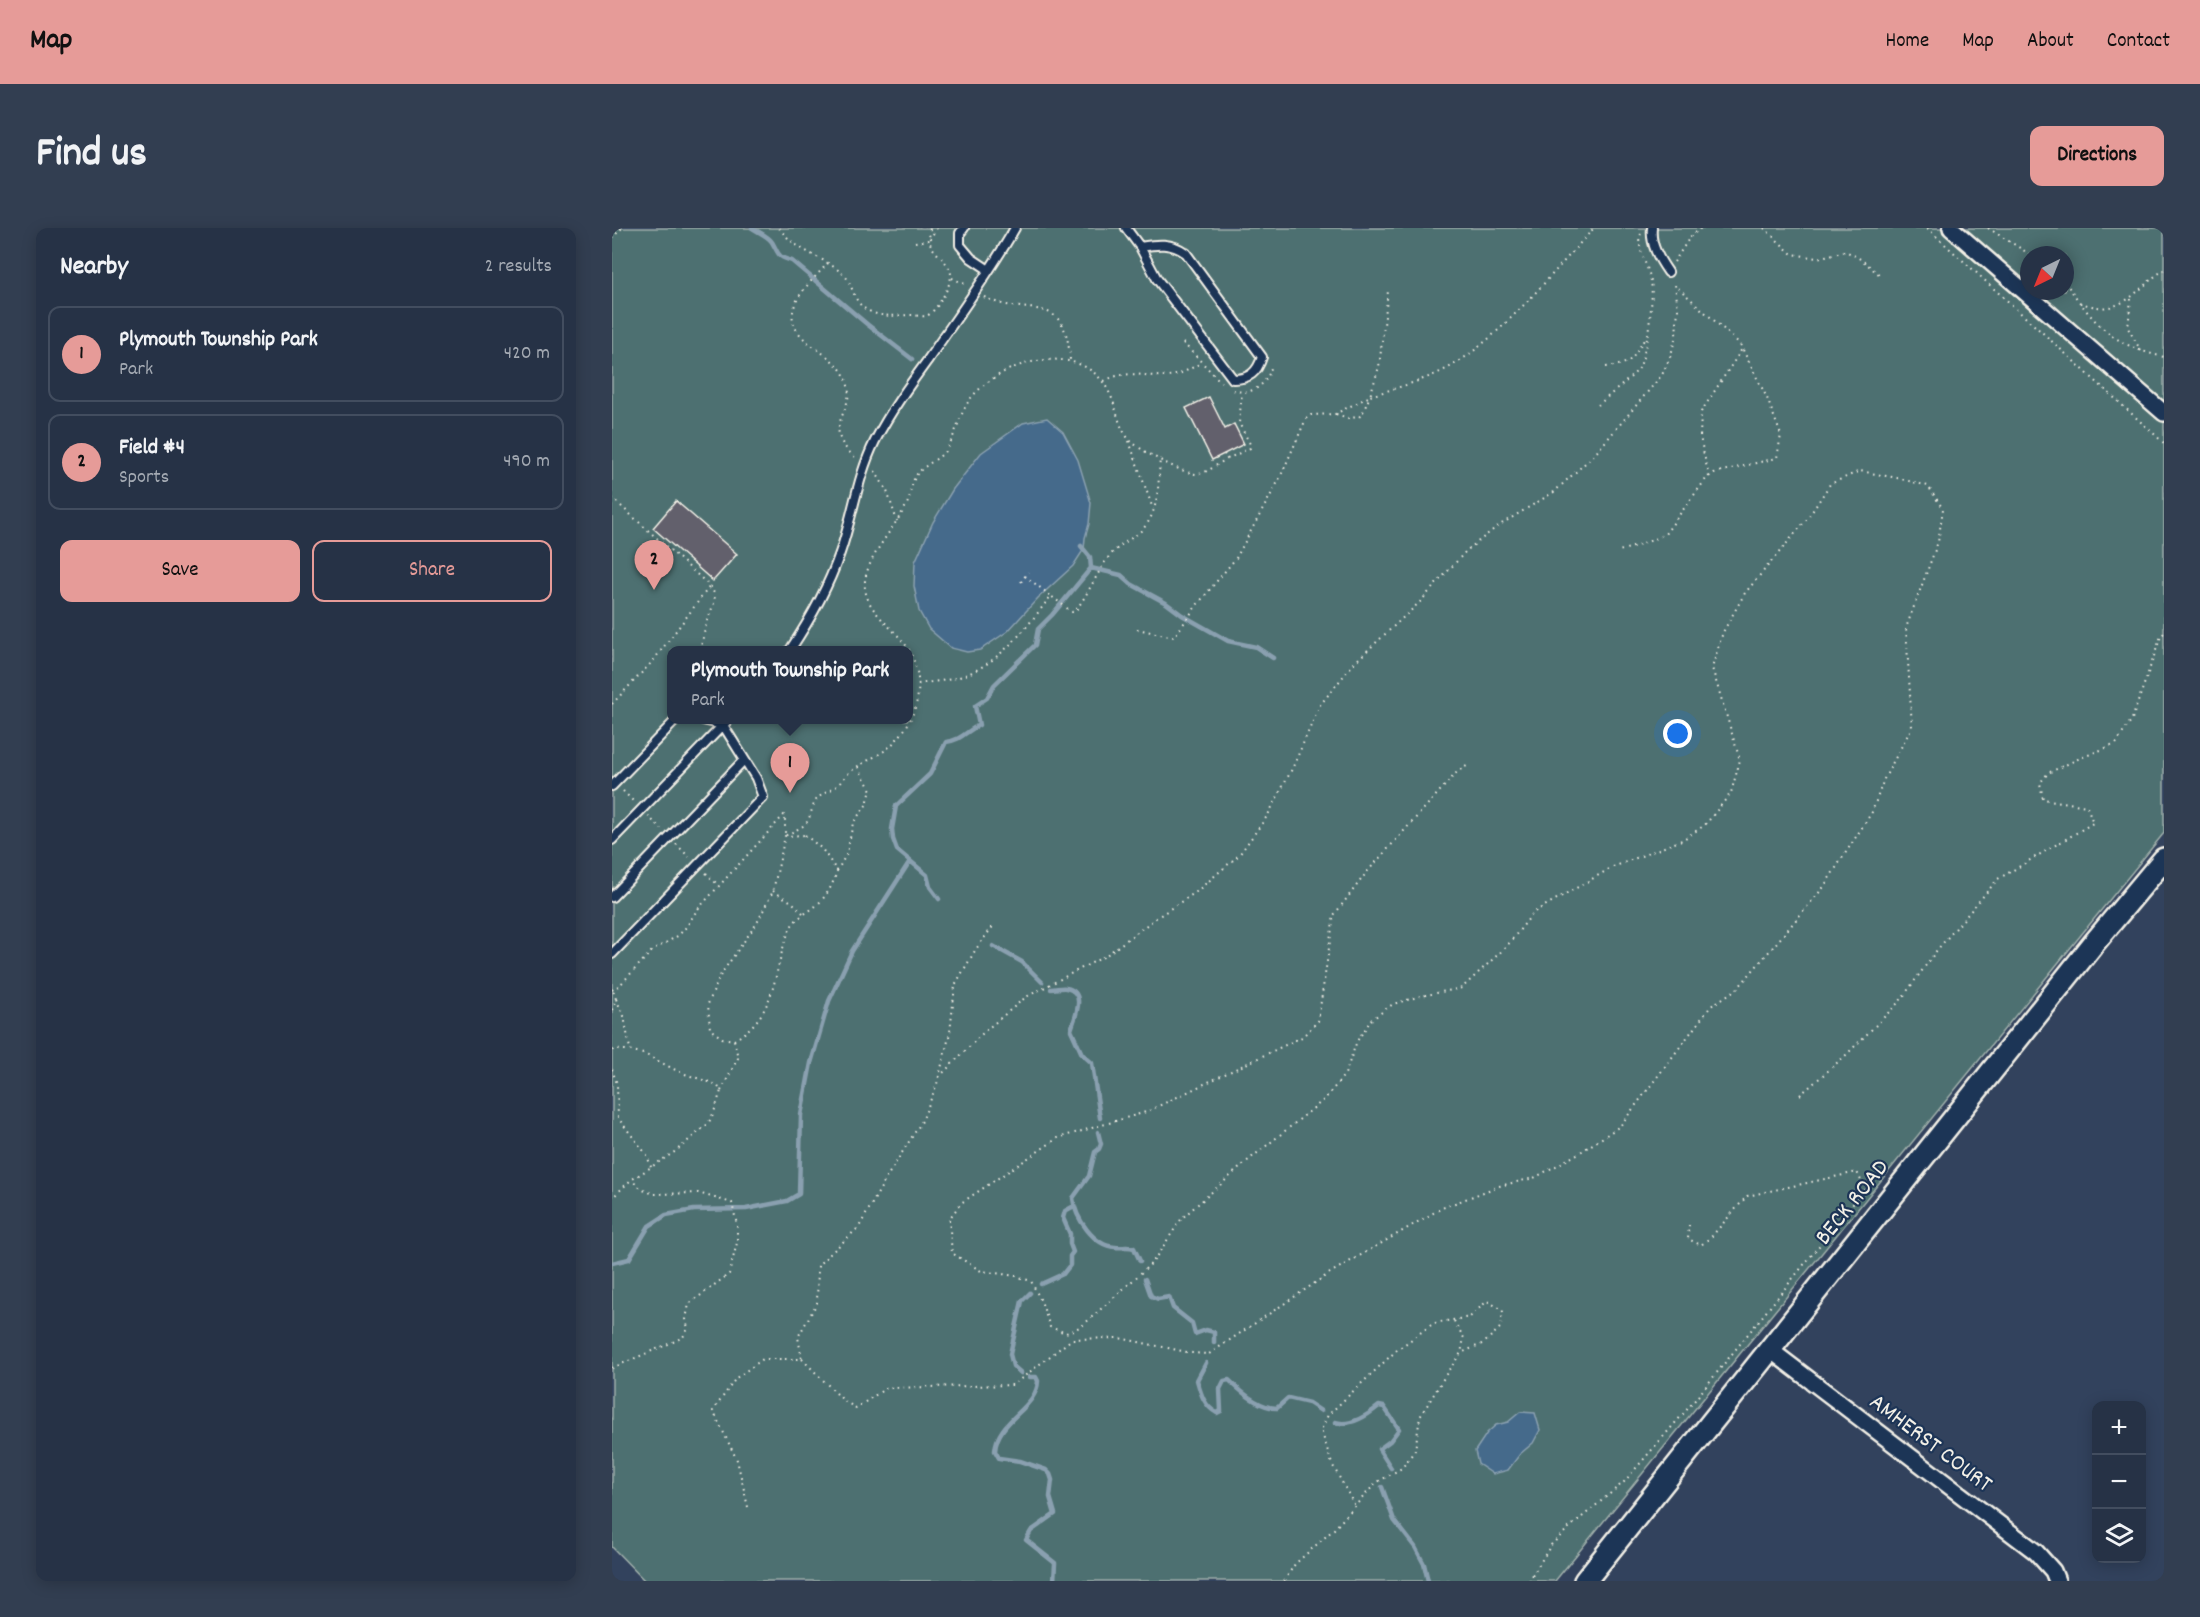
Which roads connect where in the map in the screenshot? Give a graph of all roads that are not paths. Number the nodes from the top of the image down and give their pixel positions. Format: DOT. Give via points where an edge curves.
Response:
graph roads {
  1 [pos="964,228"];
  2 [pos="1015,228"];
  3 [pos="1126,228"];
  4 [pos="1652,228"];
  5 [pos="1951,228"];
  6 [pos="1140,247"];
  7 [pos="989,270"];
  8 [pos="1668,272"];
  9 [pos="2164,413"];
  10 [pos="793,646"];
  11 [pos="672,724"];
  12 [pos="723,724"];
  13 [pos="726,724"];
  14 [pos="744,760"];
  15 [pos="612,786"];
  16 [pos="612,840"];
  17 [pos="2164,859"];
  18 [pos="612,897"];
  19 [pos="612,954"];
  20 [pos="1768,1350"];
  21 [pos="1585,1581"];
  22 [pos="2057,1581"];
  1 -- 7 [label="lane" via="960,245"];
  2 -- 7 [label="lane"];
  3 -- 6 [label="lane"];
  4 -- 8 [label="lane" via="1657,255"];
  5 -- 9 [label="street"];
  6 -- 6 [label="lane" via="1157,279 1233,378 1245,379 1258,369 1262,357 1186,253 1159,244"];
  7 -- 10 [label="lane" via="895,403 865,464 829,582"];
  11 -- 15 [label="lane"];
  12 -- 16 [label="lane"];
  13 -- 14 [label="lane"];
  14 -- 18 [label="lane"];
  14 -- 19 [label="lane" via="763,797"];
  17 -- 20 [label="main road, BECK ROAD"];
  20 -- 21 [label="main road, BECK ROAD"];
  20 -- 22 [label="street, AMHERST COURT" via="2036,1552"];
}
